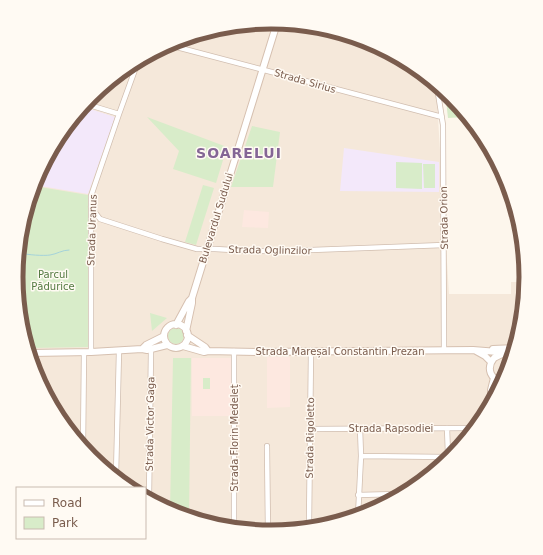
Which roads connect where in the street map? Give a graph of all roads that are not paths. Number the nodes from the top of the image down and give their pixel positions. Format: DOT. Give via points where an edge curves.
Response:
graph roads {
  1 [pos="275,29"];
  2 [pos="178,47"];
  3 [pos="262,69"];
  4 [pos="135,70"];
  5 [pos="438,94"];
  6 [pos="92,106"];
  7 [pos="118,114"];
  8 [pos="442,117"];
  9 [pos="91,207"];
  10 [pos="100,219"];
  11 [pos="91,224"];
  12 [pos="444,246"];
  13 [pos="206,250"];
  14 [pos="192,298"];
  15 [pos="176,325"];
  16 [pos="187,333"];
  17 [pos="164,336"];
  18 [pos="167,345"];
  19 [pos="183,346"];
  20 [pos="510,348"];
  21 [pos="142,349"];
  22 [pos="151,350"];
  23 [pos="208,350"];
  24 [pos="444,350"];
  25 [pos="474,350"];
  26 [pos="119,351"];
  27 [pos="234,351"];
  28 [pos="311,351"];
  29 [pos="84,352"];
  30 [pos="91,352"];
  31 [pos="35,353"];
  32 [pos="502,354"];
  33 [pos="507,356"];
  34 [pos="491,362"];
  35 [pos="494,378"];
  36 [pos="498,379"];
  37 [pos="491,393"];
  38 [pos="360,428"];
  39 [pos="447,428"];
  40 [pos="470,428"];
  41 [pos="310,429"];
  42 [pos="84,440"];
  43 [pos="267,446"];
  44 [pos="448,452"];
  45 [pos="361,456"];
  46 [pos="443,457"];
  47 [pos="116,471"];
  48 [pos="150,494"];
  49 [pos="394,494"];
  50 [pos="358,495"];
  51 [pos="358,510"];
  52 [pos="234,523"];
  53 [pos="309,523"];
  54 [pos="268,526"];
  1 -- 3 [label="main road, Bulevardul Sudului"];
  2 -- 3 [label="street, Strada Sirius"];
  3 -- 8 [label="street, Strada Sirius"];
  3 -- 13 [label="main road, Bulevardul Sudului"];
  4 -- 7 [label="street, Strada Uranus"];
  5 -- 8 [label="street, Strada Orion"];
  6 -- 7 [label="street"];
  7 -- 9 [label="street, Strada Uranus" via="91,196"];
  8 -- 12 [label="street, Strada Orion"];
  9 -- 10 [label="street"];
  9 -- 11 [label="street, Strada Uranus"];
  10 -- 11 [label="street"];
  10 -- 13 [label="street, Strada Oglinzilor"];
  11 -- 30 [label="street, Strada Uranus"];
  12 -- 13 [label="street, Strada Oglinzilor"];
  12 -- 24 [label="street, Strada Orion"];
  13 -- 14 [label="main road, Bulevardul Sudului"];
  14 -- 15 [label="main road, Bulevardul Sudului"];
  14 -- 16 [label="main road, Bulevardul Sudului"];
  15 -- 16 [label="main road" via="182,326"];
  15 -- 17 [label="main road" via="169,327"];
  16 -- 19 [label="main road"];
  16 -- 23 [label="main road"];
  17 -- 18 [label="main road"];
  17 -- 21 [label="main road"];
  18 -- 19 [label="main road" via="176,348"];
  18 -- 22 [label="main road"];
  19 -- 23 [label="main road, Strada Mareșal Constantin Prezan" via="204,352"];
  20 -- 25 [label="main road"];
  21 -- 22 [label="main road"];
  21 -- 26 [label="main road"];
  22 -- 48 [label="street, Strada Victor Gaga"];
  23 -- 27 [label="main road, Strada Mareșal Constantin Prezan"];
  24 -- 25 [label="main road, Strada Mareșal Constantin Prezan"];
  24 -- 28 [label="main road, Strada Mareșal Constantin Prezan"];
  25 -- 32 [label="main road, Strada Mareșal Constantin Prezan"];
  25 -- 34 [label="main road"];
  26 -- 30 [label="main road"];
  26 -- 47 [label="street"];
  27 -- 28 [label="main road, Strada Mareșal Constantin Prezan"];
  27 -- 52 [label="street, Strada Florin Medeleț"];
  28 -- 41 [label="street, Strada Rigoletto"];
  29 -- 30 [label="main road"];
  29 -- 31 [label="main road"];
  29 -- 42 [label="street"];
  32 -- 33 [label="main road, Strada Mareșal Constantin Prezan"];
  32 -- 34 [label="main road"];
  34 -- 35 [label="main road" via="490,372"];
  35 -- 36 [label="main road"];
  35 -- 37 [label="main road"];
  38 -- 39 [label="street, Strada Rapsodiei"];
  38 -- 41 [label="street, Strada Rapsodiei"];
  38 -- 45 [label="street"];
  39 -- 40 [label="street, Strada Rapsodiei"];
  39 -- 44 [label="street"];
  41 -- 53 [label="street, Strada Rigoletto"];
  43 -- 54 [label="street"];
  45 -- 46 [label="street"];
  45 -- 50 [label="street"];
  49 -- 50 [label="street"];
  50 -- 51 [label="street"];
}
